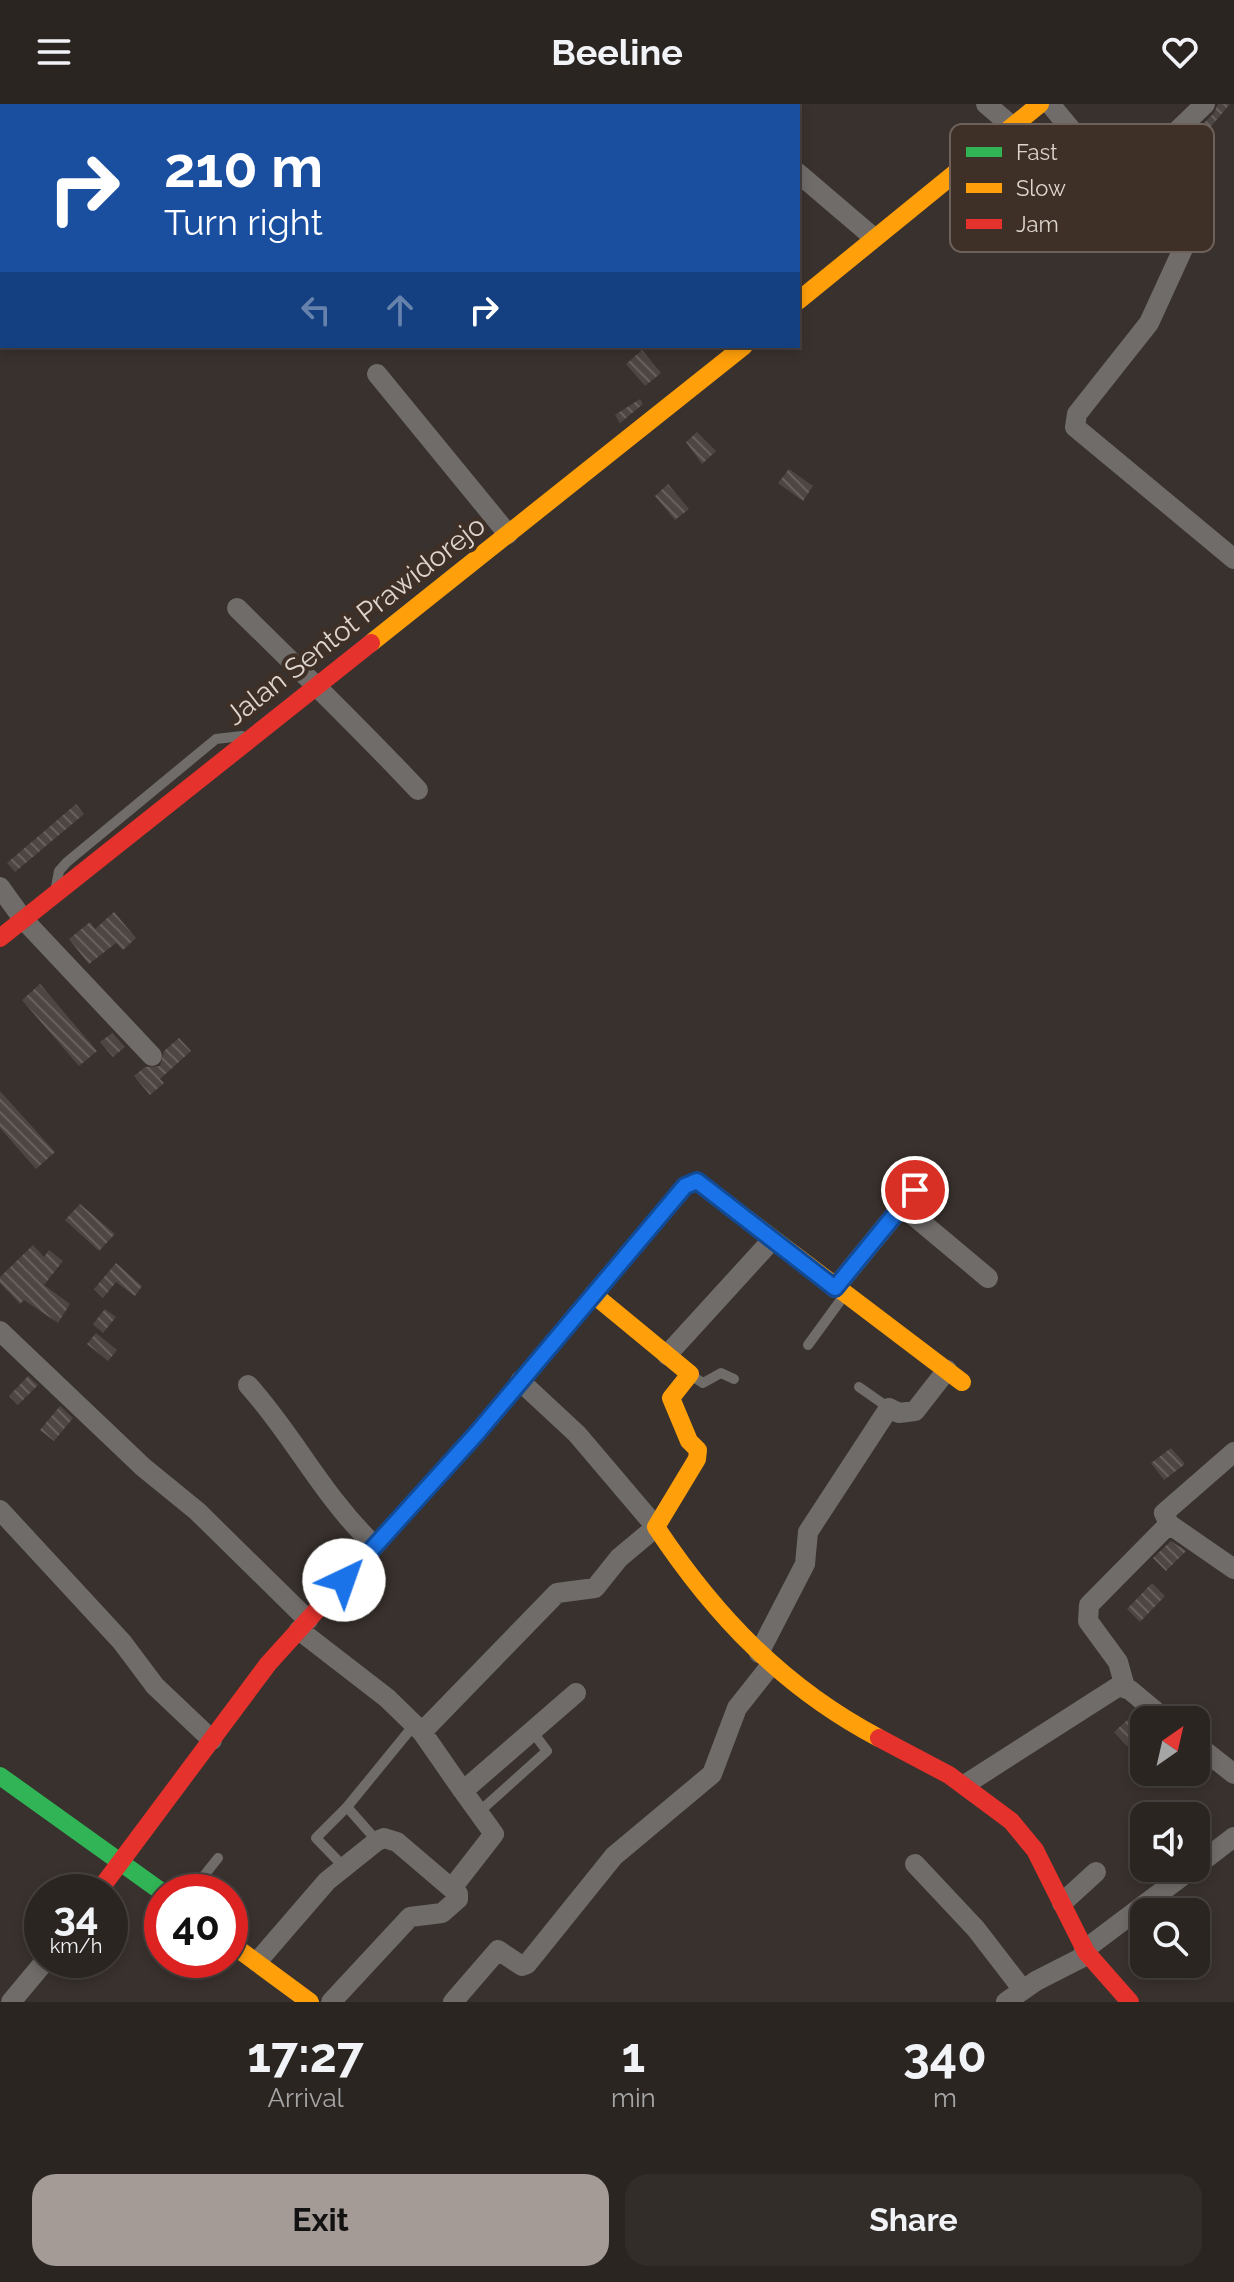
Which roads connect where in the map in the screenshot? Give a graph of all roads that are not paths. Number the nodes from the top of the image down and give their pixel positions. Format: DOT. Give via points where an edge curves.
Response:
graph roads {
  1 [pos="986,104"];
  2 [pos="1040,104"];
  3 [pos="1050,104"];
  4 [pos="1205,104"];
  5 [pos="1010,124"];
  6 [pos="1015,124"];
  7 [pos="1067,124"];
  8 [pos="1184,124"];
  9 [pos="800,175"];
  10 [pos="950,176"];
  11 [pos="873,237"];
  12 [pos="1182,252"];
  13 [pos="800,299"];
  14 [pos="739,348"];
  15 [pos="377,374"];
  16 [pos="508,534"];
  17 [pos="1234,559"];
  18 [pos="237,608"];
  19 [pos="316,688"];
  20 [pos="418,790"];
  21 [pos="0,887"];
  22 [pos="23,919"];
  23 [pos="0,938"];
  24 [pos="152,1056"];
  25 [pos="929,1173"];
  26 [pos="902,1206"];
  27 [pos="772,1240"];
  28 [pos="988,1278"];
  29 [pos="839,1292"];
  30 [pos="593,1294"];
  31 [pos="0,1331"];
  32 [pos="808,1345"];
  33 [pos="667,1355"];
  34 [pos="690,1374"];
  35 [pos="954,1376"];
  36 [pos="734,1379"];
  37 [pos="520,1381"];
  38 [pos="248,1385"];
  39 [pos="859,1387"];
  40 [pos="889,1408"];
  41 [pos="1234,1452"];
  42 [pos="0,1510"];
  43 [pos="1169,1524"];
  44 [pos="656,1527"];
  45 [pos="375,1546"];
  46 [pos="1234,1569"];
  47 [pos="303,1625"];
  48 [pos="765,1659"];
  49 [pos="1125,1687"];
  50 [pos="576,1693"];
  51 [pos="1149,1706"];
  52 [pos="418,1728"];
  53 [pos="532,1731"];
  54 [pos="212,1740"];
  55 [pos="1210,1755"];
  56 [pos="1234,1774"];
  57 [pos="0,1776"];
  58 [pos="966,1784"];
  59 [pos="463,1791"];
  60 [pos="347,1807"];
  61 [pos="479,1812"];
  62 [pos="1234,1837"];
  63 [pos="377,1841"];
  64 [pos="1210,1855"];
  65 [pos="218,1858"];
  66 [pos="121,1862"];
  67 [pos="915,1864"];
  68 [pos="344,1867"];
  69 [pos="1096,1872"];
  70 [pos="112,1874"];
  71 [pos="205,1874"];
  72 [pos="144,1879"];
  73 [pos="1175,1882"];
  74 [pos="452,1888"];
  75 [pos="1062,1903"];
  76 [pos="1086,1953"];
  77 [pos="248,1956"];
  78 [pos="257,1962"];
  79 [pos="31,1978"];
  80 [pos="1023,1990"];
  81 [pos="11,2002"];
  82 [pos="310,2002"];
  83 [pos="331,2002"];
  84 [pos="453,2002"];
  85 [pos="1006,2002"];
  86 [pos="1130,2002"];
  1 -- 5 [label="street"];
  2 -- 6 [label="street"];
  3 -- 7 [label="street"];
  4 -- 8 [label="street"];
  9 -- 11 [label="street"];
  10 -- 11 [label="street"];
  11 -- 13 [label="street"];
  12 -- 17 [label="street" via="1149,323 1073,422 1086,439"];
  14 -- 16 [label="street, Jalan Sentot Prawidorejo"];
  15 -- 16 [label="street"];
  16 -- 19 [label="street, Jalan Sentot Prawidorejo"];
  18 -- 19 [label="street"];
  19 -- 20 [label="street"];
  19 -- 22 [label="street, Jalan Sentot Prawidorejo"];
  21 -- 22 [label="street"];
  22 -- 23 [label="street, Jalan Sentot Prawidorejo"];
  22 -- 24 [label="street"];
  25 -- 26 [label="street"];
  26 -- 28 [label="street"];
  26 -- 29 [label="street"];
  27 -- 29 [label="street"];
  27 -- 30 [label="street" via="697,1181 691,1182"];
  27 -- 33 [label="street"];
  29 -- 32 [label="lane"];
  29 -- 35 [label="street"];
  30 -- 33 [label="street"];
  30 -- 37 [label="street"];
  31 -- 47 [label="street" via="197,1511"];
  33 -- 34 [label="street"];
  34 -- 36 [label="lane" via="703,1383 721,1373"];
  34 -- 44 [label="street" via="676,1389 672,1406 698,1450 697,1459"];
  35 -- 40 [label="street" via="915,1411"];
  37 -- 44 [label="street" via="577,1434"];
  37 -- 45 [label="street"];
  38 -- 45 [label="street" via="326,1493"];
  39 -- 40 [label="lane"];
  40 -- 48 [label="street" via="808,1532 805,1564"];
  41 -- 43 [label="street" via="1164,1513"];
  42 -- 54 [label="street" via="122,1642 155,1686"];
  43 -- 46 [label="street"];
  43 -- 49 [label="street" via="1089,1605 1088,1621 1118,1662"];
  44 -- 48 [label="street" via="719,1615"];
  44 -- 52 [label="street" via="619,1558 595,1588 557,1593"];
  45 -- 47 [label="street"];
  47 -- 52 [label="street"];
  47 -- 54 [label="street"];
  48 -- 58 [label="street" via="840,1716"];
  48 -- 84 [label="street" via="737,1708 712,1774 614,1856 525,1966 498,1950"];
  49 -- 51 [label="street"];
  49 -- 58 [label="street" via="1109,1692"];
  50 -- 53 [label="street"];
  52 -- 59 [label="street"];
  52 -- 60 [label="lane"];
  53 -- 59 [label="street"];
  53 -- 61 [label="lane" via="547,1751"];
  54 -- 66 [label="street"];
  55 -- 56 [label="street"];
  57 -- 66 [label="street"];
  58 -- 75 [label="street" via="1030,1842"];
  59 -- 61 [label="street"];
  60 -- 63 [label="lane"];
  60 -- 68 [label="lane" via="316,1838"];
  61 -- 74 [label="street" via="492,1840"];
  62 -- 64 [label="street"];
  63 -- 68 [label="street"];
  63 -- 74 [label="street" via="397,1842"];
  65 -- 71 [label="lane"];
  66 -- 70 [label="street"];
  66 -- 72 [label="street"];
  67 -- 80 [label="street" via="976,1929"];
  68 -- 78 [label="street"];
  69 -- 75 [label="street"];
  73 -- 76 [label="street"];
  74 -- 83 [label="street" via="458,1894 451,1906 442,1913 410,1917"];
  75 -- 76 [label="street"];
  76 -- 80 [label="street"];
  76 -- 86 [label="street"];
  77 -- 78 [label="street"];
  78 -- 82 [label="street"];
  79 -- 81 [label="street"];
  80 -- 85 [label="street"];
}
